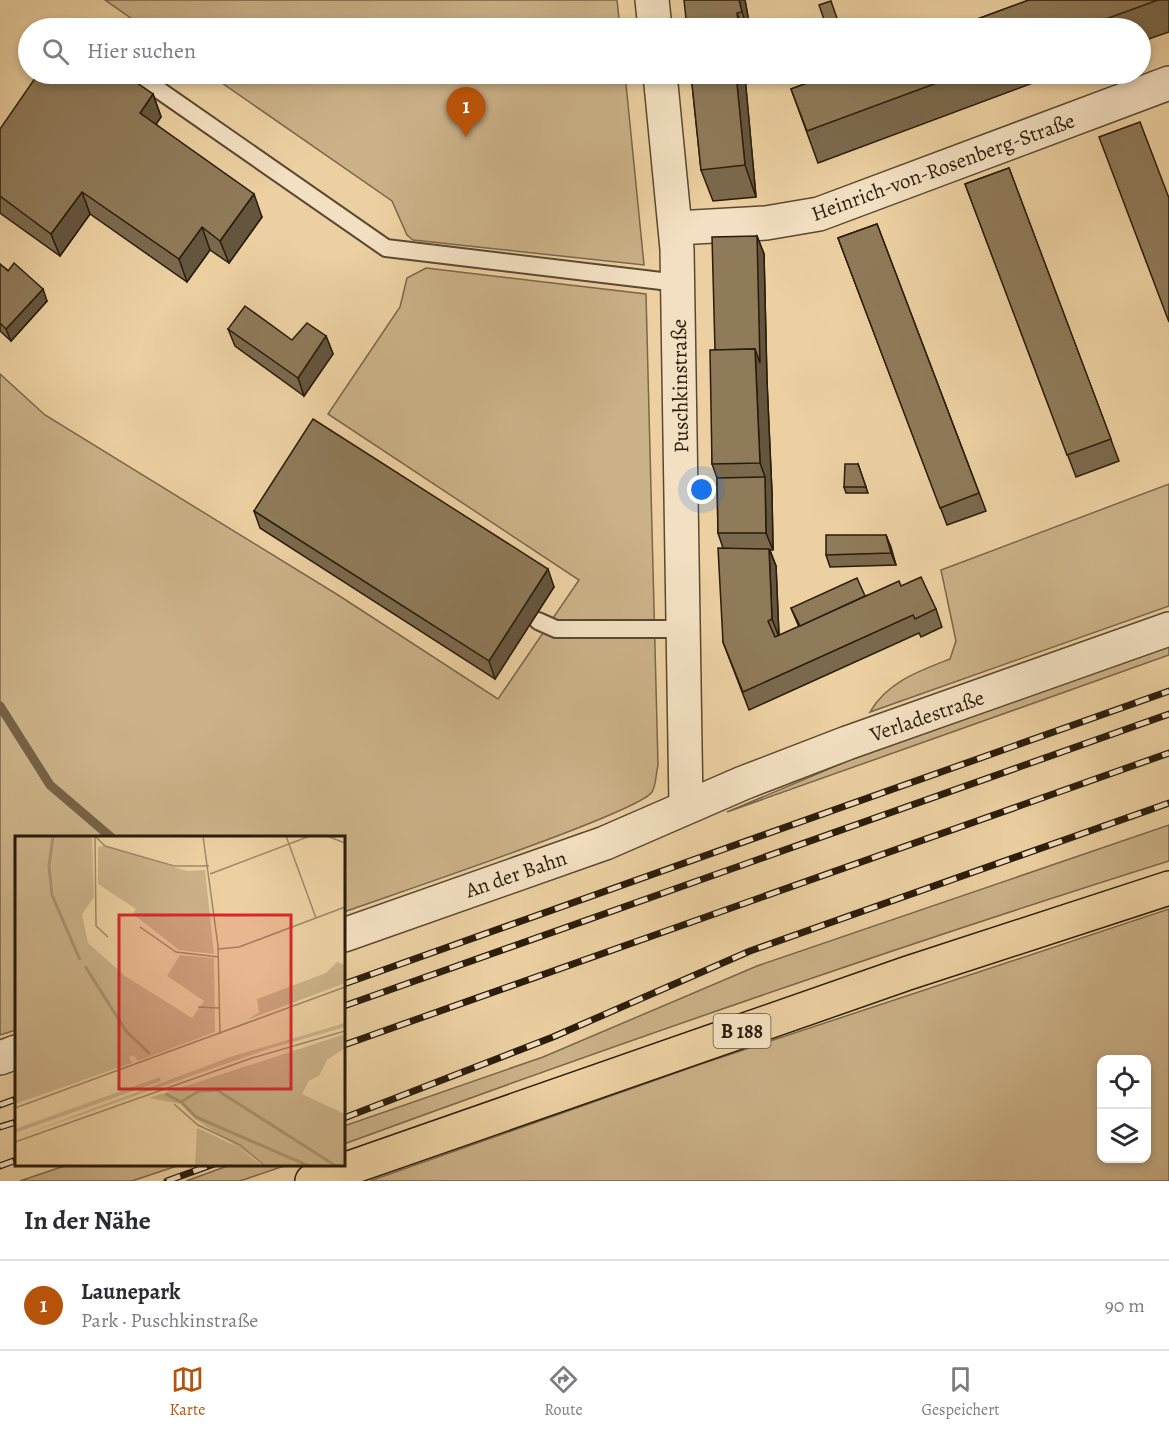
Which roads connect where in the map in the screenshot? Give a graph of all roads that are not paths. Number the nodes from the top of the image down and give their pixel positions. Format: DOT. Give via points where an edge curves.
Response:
graph roads {
  1 [pos="652,0"];
  2 [pos="654,18"];
  3 [pos="1169,83"];
  4 [pos="150,84"];
  5 [pos="661,84"];
  6 [pos="676,228"];
  7 [pos="678,283"];
  8 [pos="538,621"];
  9 [pos="683,629"];
  10 [pos="1169,629"];
  11 [pos="687,807"];
  12 [pos="1169,888"];
  13 [pos="345,935"];
  14 [pos="15,1052"];
  15 [pos="0,1058"];
  16 [pos="312,1181"];
  1 -- 2 [label="street"];
  3 -- 6 [label="street, Heinrich-von-Rosenberg-Straße" via="819,214 766,224"];
  4 -- 7 [label="lane" via="386,248"];
  5 -- 6 [label="street, Puschkinstraße"];
  6 -- 7 [label="street, Puschkinstraße"];
  7 -- 9 [label="street, Puschkinstraße"];
  8 -- 9 [label="lane" via="555,629"];
  9 -- 11 [label="street, Puschkinstraße"];
  10 -- 11 [label="street, Verladestraße" via="847,743"];
  11 -- 13 [label="street, An der Bahn" via="605,843"];
  12 -- 16 [label="main road, B 188" via="908,973"];
  14 -- 15 [label="street"];
}
